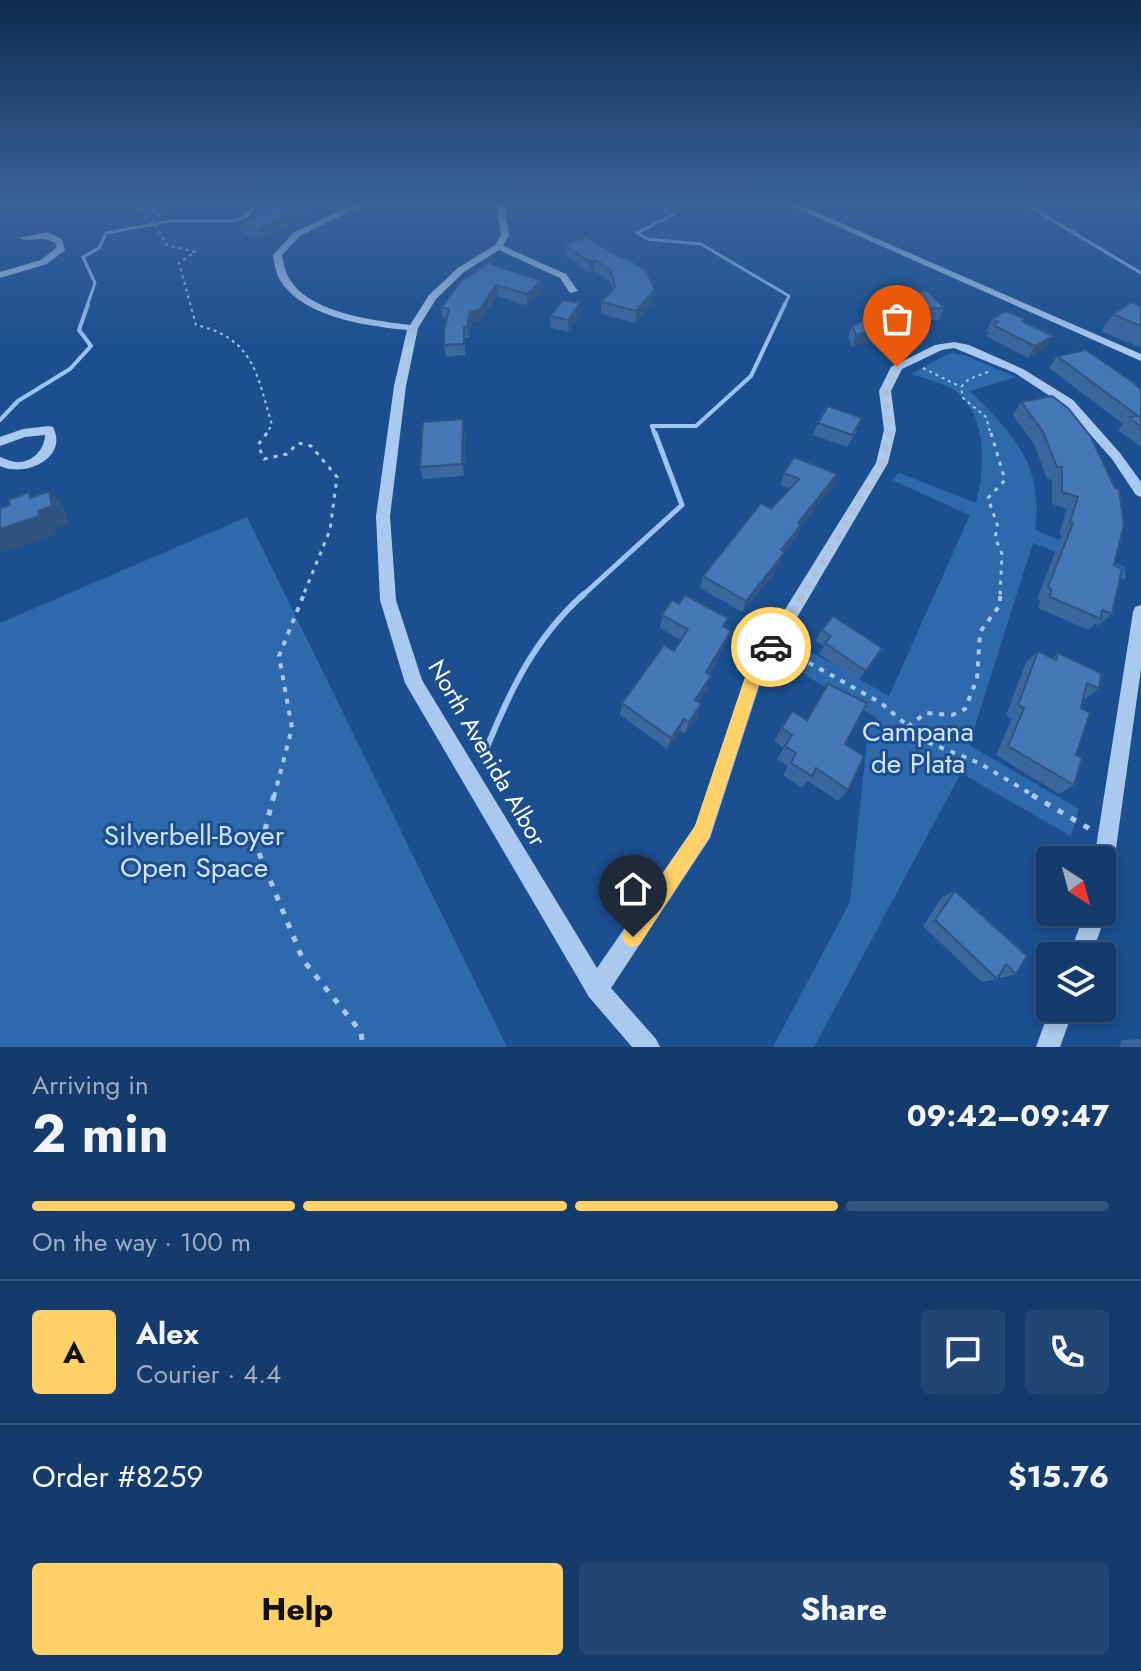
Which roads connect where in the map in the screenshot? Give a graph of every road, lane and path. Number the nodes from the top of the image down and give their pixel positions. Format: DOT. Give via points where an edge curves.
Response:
graph roads {
  1 [pos="58,251"];
  2 [pos="190,251"];
  3 [pos="281,251"];
  4 [pos="492,251"];
  5 [pos="507,251"];
  6 [pos="897,251"];
  7 [pos="0,275"];
  8 [pos="573,291"];
  9 [pos="413,328"];
  10 [pos="1141,358"];
  11 [pos="909,361"];
  12 [pos="1007,365"];
  13 [pos="961,387"];
  14 [pos="0,442"];
  15 [pos="0,461"];
  16 [pos="1141,492"];
  17 [pos="1141,612"];
  18 [pos="773,643"];
  19 [pos="907,728"];
  20 [pos="891,743"];
  21 [pos="1107,839"];
  22 [pos="1106,846"];
  23 [pos="597,989"];
  24 [pos="1057,1022"];
  25 [pos="363,1047"];
  26 [pos="648,1047"];
  27 [pos="1048,1047"];
  1 -- 7 [label="street" via="44,262"];
  2 -- 25 [label="path" via="195,252 179,263 196,325 217,328 247,349 272,425 258,445 264,459 287,454 298,443 311,446 337,477 330,530 279,656 292,728 259,853 303,960 361,1032"];
  3 -- 9 [label="street" via="278,270 301,295 365,323"];
  4 -- 9 [label="street, North Avenida Albor" via="432,297"];
  5 -- 8 [label="street" via="563,276"];
  6 -- 10 [label="street"];
  9 -- 23 [label="street, North Avenida Albor" via="383,516 388,600 414,683"];
  11 -- 12 [label="street" via="953,342"];
  11 -- 13 [label="path"];
  11 -- 18 [label="street" via="897,367 885,391 890,430 882,463"];
  12 -- 13 [label="path"];
  12 -- 16 [label="street" via="1069,403"];
  13 -- 19 [label="path" via="963,398 986,417 1005,480 988,498 1002,554 1000,605 980,632 977,679 965,709 952,715 926,713"];
  14 -- 15 [label="street" via="39,430 53,436 32,463 18,469"];
  17 -- 21 [label="street"];
  18 -- 19 [label="path" via="881,703"];
  18 -- 23 [label="street" via="754,674 703,831"];
  19 -- 20 [label="path"];
  19 -- 21 [label="path" via="979,763"];
  21 -- 22 [label="street"];
  23 -- 26 [label="street, North Avenida Albor"];
  24 -- 27 [label="street"];
}
